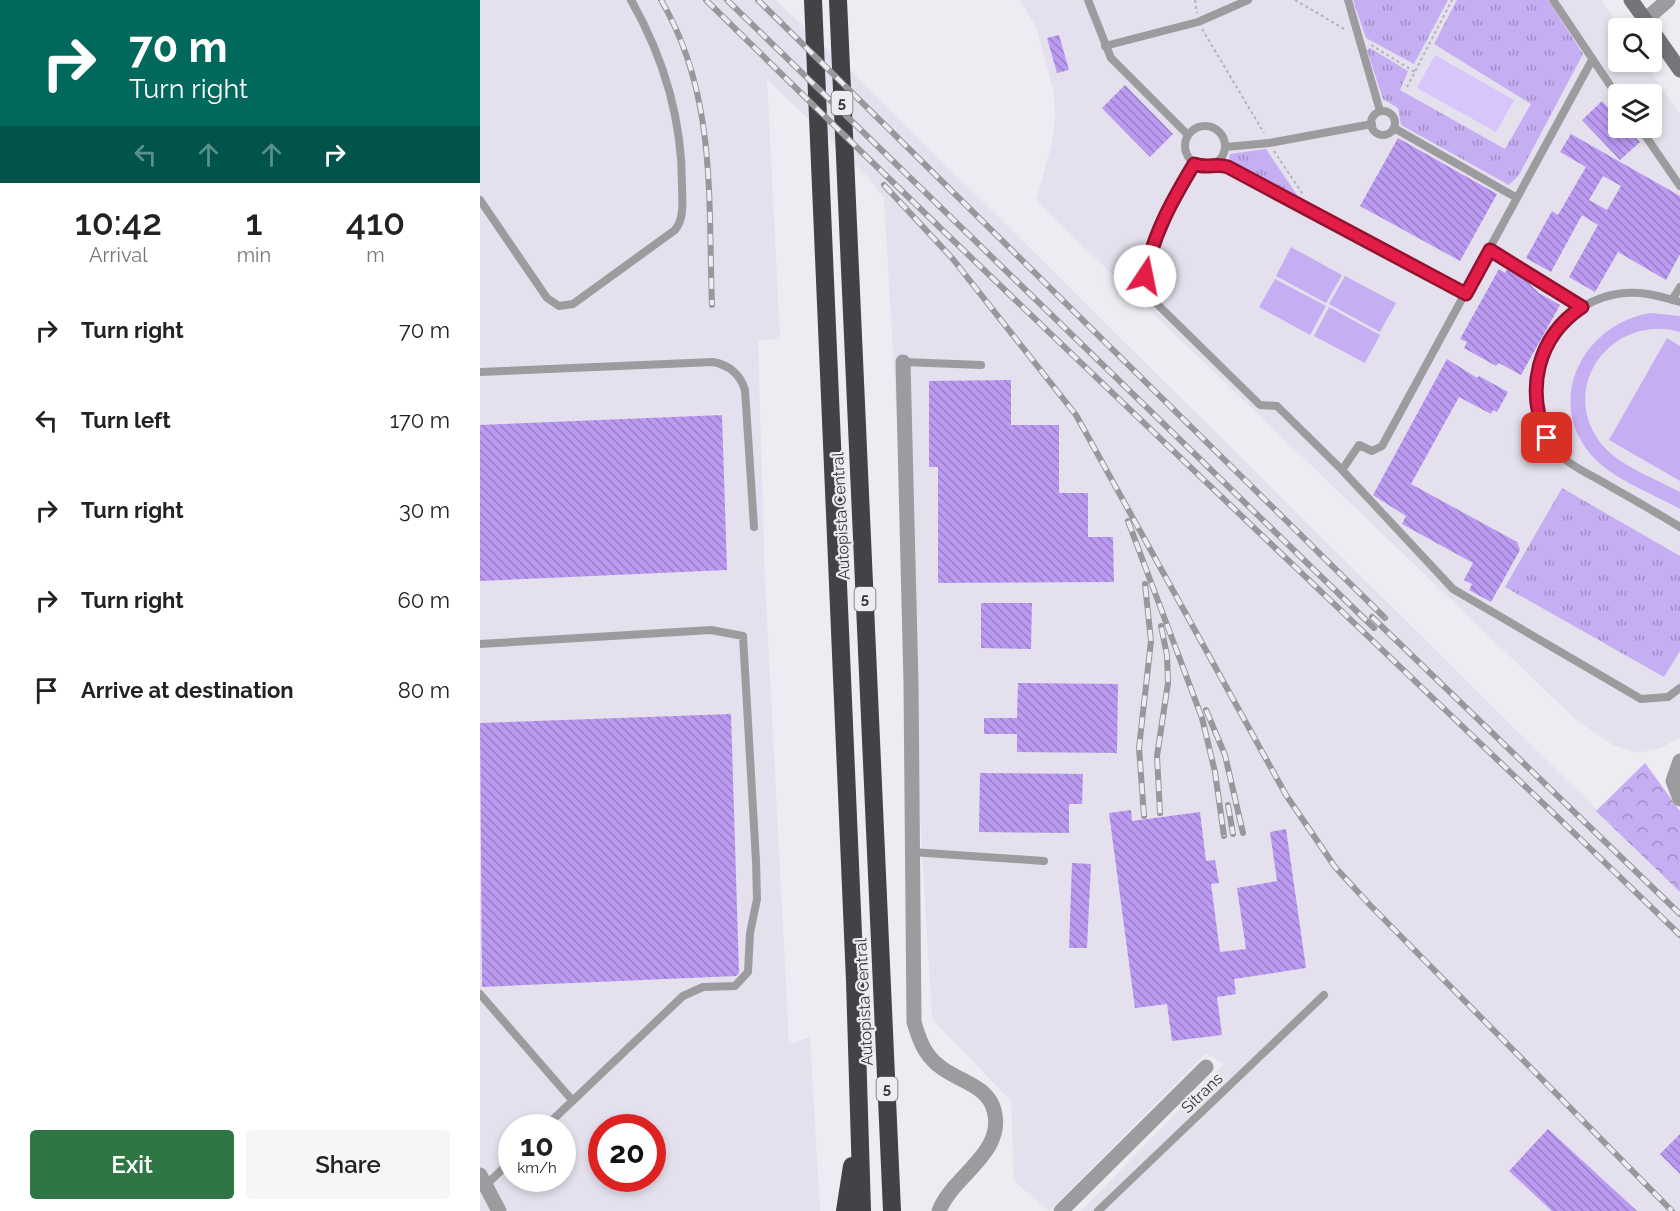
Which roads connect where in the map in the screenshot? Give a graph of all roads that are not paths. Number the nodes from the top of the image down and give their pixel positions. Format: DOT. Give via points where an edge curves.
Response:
graph roads {
  1 [pos="632,0"];
  2 [pos="838,0"];
  3 [pos="1088,0"];
  4 [pos="1248,0"];
  5 [pos="1348,0"];
  6 [pos="1553,0"];
  7 [pos="1631,0"];
  8 [pos="1668,0"];
  9 [pos="813,5"];
  10 [pos="1643,18"];
  11 [pos="1655,18"];
  12 [pos="1662,44"];
  13 [pos="1105,46"];
  14 [pos="1593,60"];
  15 [pos="1680,70"];
  16 [pos="1609,84"];
  17 [pos="1380,111"];
  18 [pos="1371,124"];
  19 [pos="1394,128"];
  20 [pos="1188,135"];
  21 [pos="1647,138"];
  22 [pos="1226,147"];
  23 [pos="1194,164"];
  24 [pos="1216,164"];
  25 [pos="1680,186"];
  26 [pos="1517,198"];
  27 [pos="480,200"];
  28 [pos="1490,250"];
  29 [pos="1680,287"];
  30 [pos="1466,294"];
  31 [pos="1676,301"];
  32 [pos="1582,307"];
  33 [pos="903,362"];
  34 [pos="981,365"];
  35 [pos="480,372"];
  36 [pos="1342,470"];
  37 [pos="754,527"];
  38 [pos="1680,527"];
  39 [pos="480,645"];
  40 [pos="1680,688"];
  41 [pos="1680,761"];
  42 [pos="1680,799"];
  43 [pos="912,852"];
  44 [pos="1044,861"];
  45 [pos="480,994"];
  46 [pos="1324,995"];
  47 [pos="1206,1067"];
  48 [pos="572,1100"];
  49 [pos="558,1114"];
  50 [pos="858,1129"];
  51 [pos="498,1170"];
  52 [pos="483,1180"];
  53 [pos="499,1211"];
  54 [pos="845,1211"];
  55 [pos="862,1211"];
  56 [pos="892,1211"];
  57 [pos="939,1211"];
  58 [pos="1061,1211"];
  59 [pos="1098,1211"];
  1 -- 27 [label="lane" via="658,55 675,110 682,156 682,214 675,230 573,304 559,306 547,298"];
  2 -- 56 [label="highway, Autopista Central / 5"];
  3 -- 13 [label="lane"];
  4 -- 13 [label="lane" via="1198,22"];
  5 -- 17 [label="lane"];
  6 -- 14 [label="lane"];
  7 -- 10 [label="main road"];
  8 -- 11 [label="street"];
  9 -- 50 [label="highway, Autopista Central / 5" via="855,969"];
  12 -- 15 [label="main road"];
  13 -- 20 [label="lane" via="1111,58"];
  14 -- 16 [label="lane"];
  14 -- 26 [label="lane"];
  17 -- 18 [label="lane"];
  17 -- 19 [label="lane" via="1394,116"];
  18 -- 19 [label="lane" via="1381,135"];
  18 -- 22 [label="lane"];
  19 -- 26 [label="lane"];
  20 -- 22 [label="lane" via="1194,129 1209,126 1222,135"];
  20 -- 23 [label="lane" via="1186,153"];
  21 -- 25 [label="lane"];
  22 -- 24 [label="lane"];
  23 -- 24 [label="lane"];
  23 -- 36 [label="lane" via="1150,248 1145,276 1152,299 1260,405 1278,406"];
  24 -- 30 [label="lane"];
  26 -- 28 [label="lane"];
  28 -- 30 [label="lane"];
  28 -- 32 [label="lane"];
  29 -- 31 [label="lane"];
  30 -- 36 [label="lane" via="1382,446 1372,451 1359,445"];
  31 -- 32 [label="lane" via="1646,293 1626,293 1606,296"];
  32 -- 38 [label="lane" via="1559,326 1540,361 1536,400 1542,426 1563,459"];
  33 -- 34 [label="lane"];
  33 -- 43 [label="street"];
  35 -- 37 [label="lane" via="713,362 726,365 736,373 745,390"];
  36 -- 40 [label="lane" via="1453,589 1641,699 1668,697"];
  39 -- 48 [label="lane" via="711,630 743,636 757,899 748,972 735,986 703,987 683,996"];
  41 -- 42 [label="street" via="1673,781"];
  43 -- 44 [label="lane"];
  43 -- 57 [label="street" via="913,1008 918,1036 927,1054 940,1067 986,1095 994,1107 996,1121 987,1149"];
  45 -- 48 [label="lane"];
  46 -- 59 [label="lane, Sitrans"];
  47 -- 58 [label="street"];
  48 -- 49 [label="lane"];
  50 -- 54 [label="highway"];
  50 -- 55 [label="highway, Autopista Central / 5"];
  51 -- 52 [label="lane"];
  52 -- 53 [label="street"];
}
